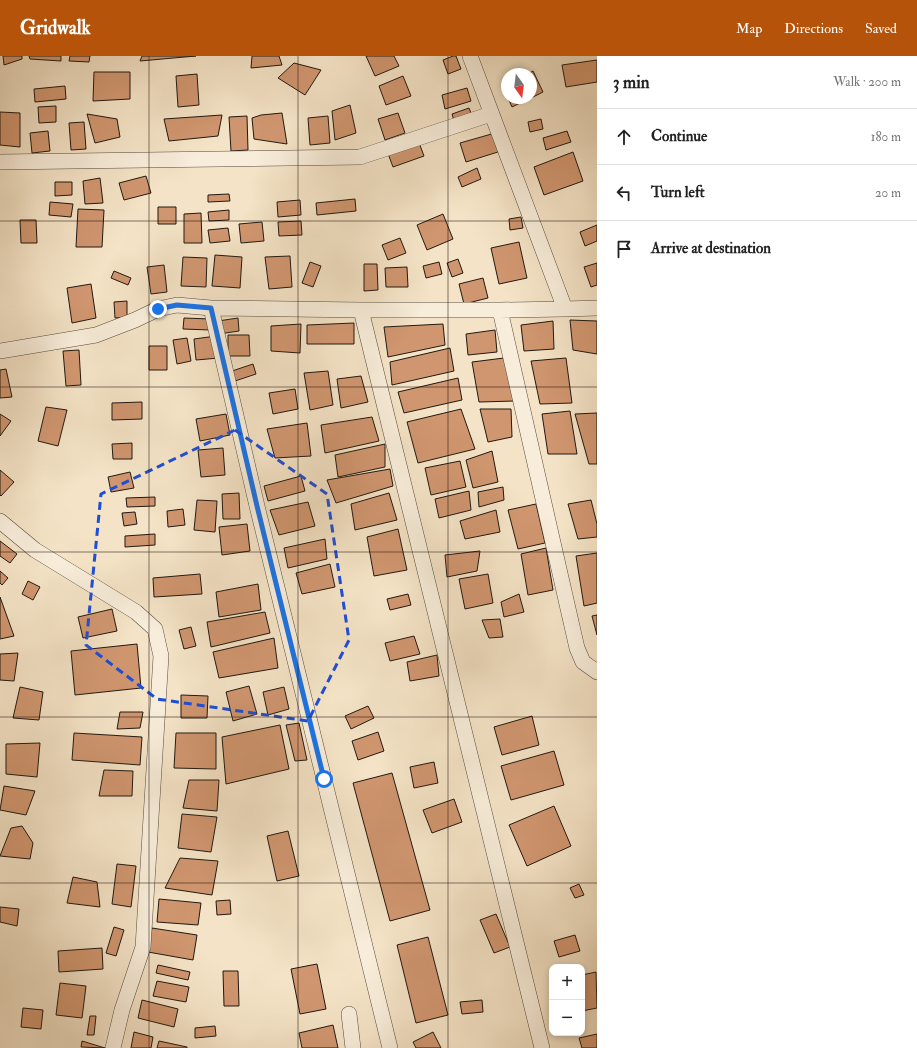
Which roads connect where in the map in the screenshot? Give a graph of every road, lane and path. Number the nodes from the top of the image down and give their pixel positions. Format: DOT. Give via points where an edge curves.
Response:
graph roads {
  1 [pos="470,56"];
  2 [pos="491,114"];
  3 [pos="0,162"];
  4 [pos="211,308"];
  5 [pos="597,308"];
  6 [pos="565,309"];
  7 [pos="361,310"];
  8 [pos="500,310"];
  9 [pos="0,350"];
  10 [pos="0,521"];
  11 [pos="597,672"];
  12 [pos="349,1014"];
  13 [pos="113,1048"];
  14 [pos="353,1048"];
  15 [pos="390,1048"];
  16 [pos="542,1048"];
  1 -- 2 [label="street"];
  2 -- 3 [label="street" via="360,157"];
  2 -- 6 [label="street"];
  4 -- 7 [label="street"];
  4 -- 9 [label="street" via="177,305 158,309 96,335"];
  4 -- 15 [label="street" via="258,514"];
  5 -- 6 [label="street"];
  6 -- 8 [label="street"];
  7 -- 8 [label="street"];
  7 -- 16 [label="street"];
  8 -- 11 [label="street" via="577,648 583,662"];
  10 -- 13 [label="street" via="35,550 136,612 156,629 160,656 143,947 122,1010"];
  12 -- 14 [label="street"];
}
